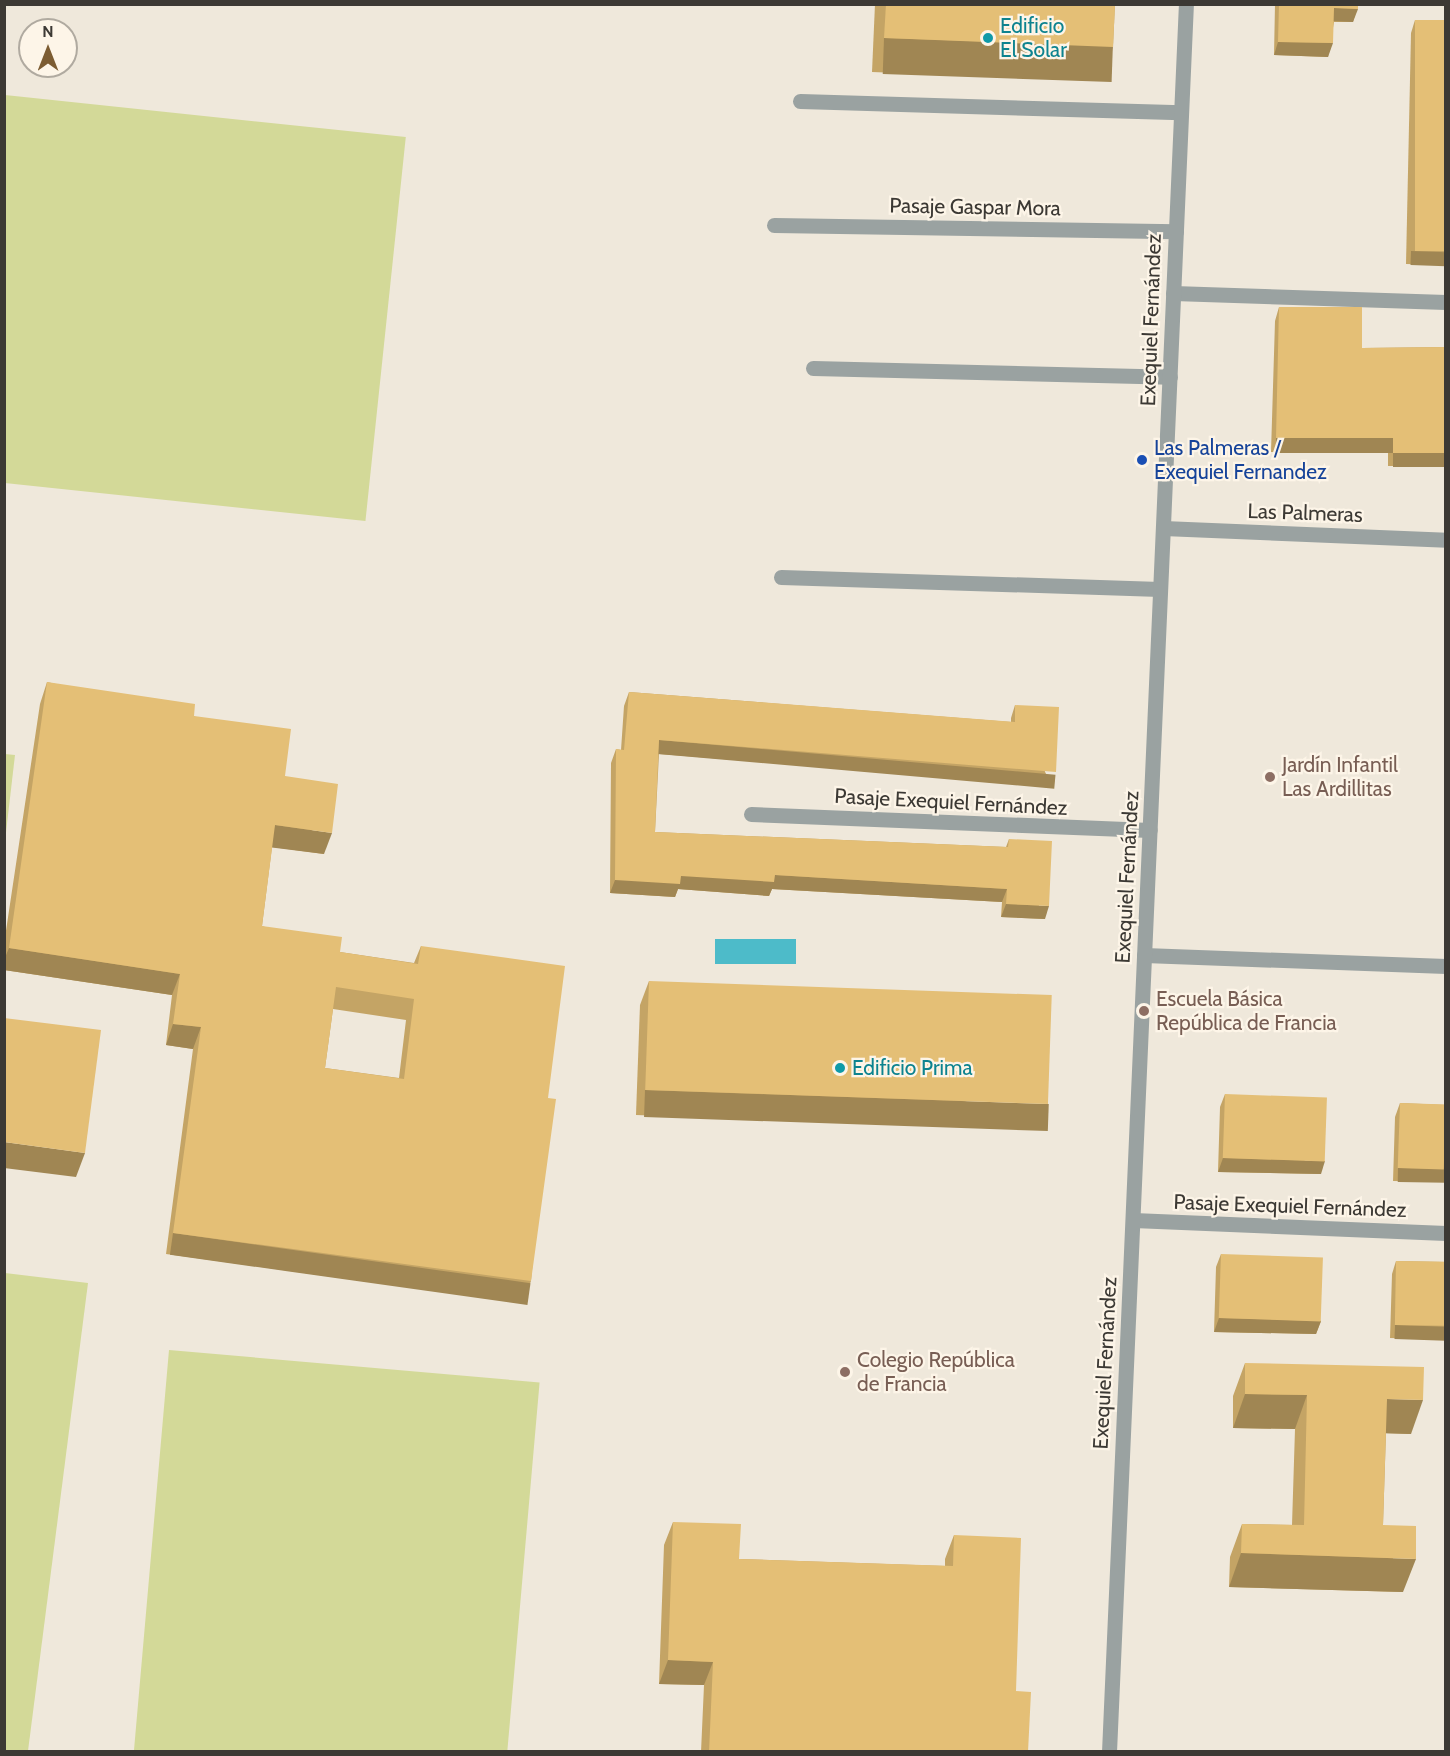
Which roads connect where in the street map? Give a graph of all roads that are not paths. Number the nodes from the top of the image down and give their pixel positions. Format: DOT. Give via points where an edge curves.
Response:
graph roads {
  1 [pos="1186,4"];
  2 [pos="801,101"];
  3 [pos="1181,112"];
  4 [pos="774,225"];
  5 [pos="1176,231"];
  6 [pos="1173,293"];
  7 [pos="1446,302"];
  8 [pos="813,368"];
  9 [pos="1170,377"];
  10 [pos="1163,528"];
  11 [pos="1446,540"];
  12 [pos="781,577"];
  13 [pos="1160,589"];
  14 [pos="751,814"];
  15 [pos="1150,830"];
  16 [pos="1144,955"];
  17 [pos="1446,966"];
  18 [pos="1133,1220"];
  19 [pos="1446,1233"];
  20 [pos="1109,1752"];
  1 -- 3 [label="street, Exequiel Fernández"];
  2 -- 3 [label="street"];
  3 -- 5 [label="street, Exequiel Fernández"];
  4 -- 5 [label="street, Pasaje Gaspar Mora"];
  5 -- 6 [label="street, Exequiel Fernández"];
  6 -- 7 [label="street"];
  6 -- 9 [label="street, Exequiel Fernández"];
  8 -- 9 [label="street"];
  9 -- 10 [label="street, Exequiel Fernández"];
  10 -- 11 [label="street, Las Palmeras"];
  10 -- 13 [label="street, Exequiel Fernández"];
  12 -- 13 [label="street"];
  13 -- 15 [label="street, Exequiel Fernández"];
  14 -- 15 [label="street, Pasaje Exequiel Fernández"];
  15 -- 16 [label="street, Exequiel Fernández"];
  16 -- 17 [label="street"];
  16 -- 18 [label="street, Exequiel Fernández"];
  18 -- 19 [label="street, Pasaje Exequiel Fernández"];
  18 -- 20 [label="street, Exequiel Fernández"];
}
